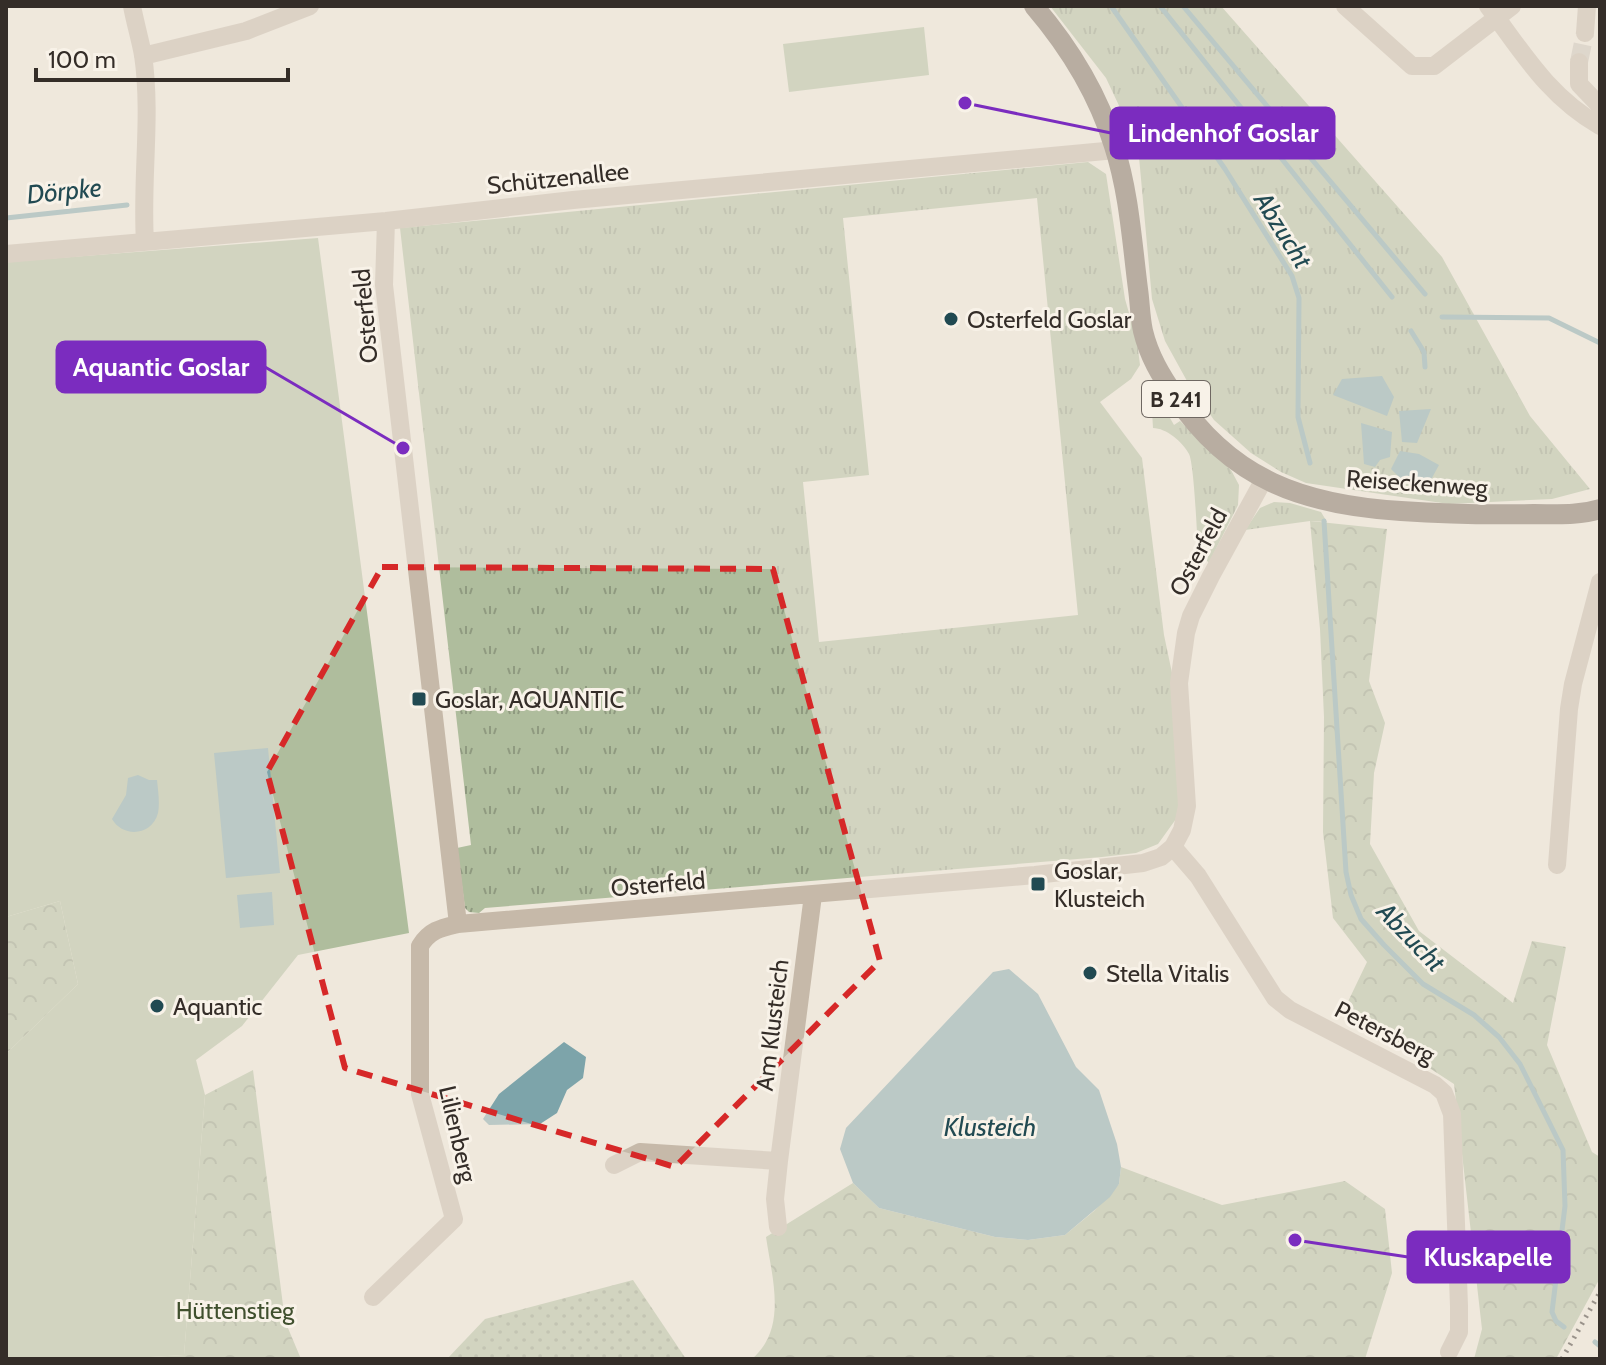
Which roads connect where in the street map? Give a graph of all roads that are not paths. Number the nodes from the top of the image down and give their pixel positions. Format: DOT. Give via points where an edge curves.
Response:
graph roads {
  1 [pos="132,6"];
  2 [pos="310,6"];
  3 [pos="1034,6"];
  4 [pos="1345,6"];
  5 [pos="1512,6"];
  6 [pos="1587,6"];
  7 [pos="1492,12"];
  8 [pos="1585,33"];
  9 [pos="143,56"];
  10 [pos="1579,62"];
  11 [pos="1600,106"];
  12 [pos="1600,126"];
  13 [pos="1116,150"];
  14 [pos="386,221"];
  15 [pos="145,242"];
  16 [pos="6,254"];
  17 [pos="1255,475"];
  18 [pos="1600,507"];
  19 [pos="1600,582"];
  20 [pos="1173,847"];
  21 [pos="1557,865"];
  22 [pos="813,895"];
  23 [pos="458,924"];
  24 [pos="779,1161"];
  25 [pos="614,1165"];
  26 [pos="778,1227"];
  27 [pos="373,1297"];
  28 [pos="1449,1352"];
  1 -- 9 [label="street"];
  2 -- 9 [label="street" via="246,31"];
  3 -- 13 [label="main road, Reiseckenweg / B 241" via="1085,78"];
  4 -- 7 [label="street" via="1412,66 1434,66"];
  5 -- 7 [label="street"];
  6 -- 8 [label="street"];
  7 -- 12 [label="street" via="1543,82"];
  9 -- 15 [label="street"];
  10 -- 11 [label="street" via="1579,84"];
  13 -- 14 [label="street, Schützenallee"];
  13 -- 17 [label="main road, Reiseckenweg / B 241" via="1142,330 1154,364 1206,437"];
  14 -- 15 [label="street, Schützenallee"];
  14 -- 23 [label="street, Osterfeld" via="384,285"];
  15 -- 16 [label="street, Schützenallee"];
  17 -- 18 [label="main road, Reiseckenweg / B 241" via="1296,494 1364,509 1543,514 1556,508"];
  17 -- 20 [label="street, Osterfeld" via="1186,633 1179,683 1187,806"];
  19 -- 21 [label="street" via="1573,684"];
  20 -- 22 [label="street, Osterfeld" via="1143,863"];
  20 -- 28 [label="street, Petersberg" via="1198,876 1275,998 1444,1093 1452,1114 1459,1306 1459,1332"];
  22 -- 23 [label="street, Osterfeld"];
  22 -- 24 [label="street, Am Klusteich"];
  23 -- 27 [label="street, Lilienberg" via="434,930 420,946 420,1094 454,1219"];
  24 -- 25 [label="street" via="640,1152"];
  24 -- 26 [label="street, Am Klusteich"];
}
